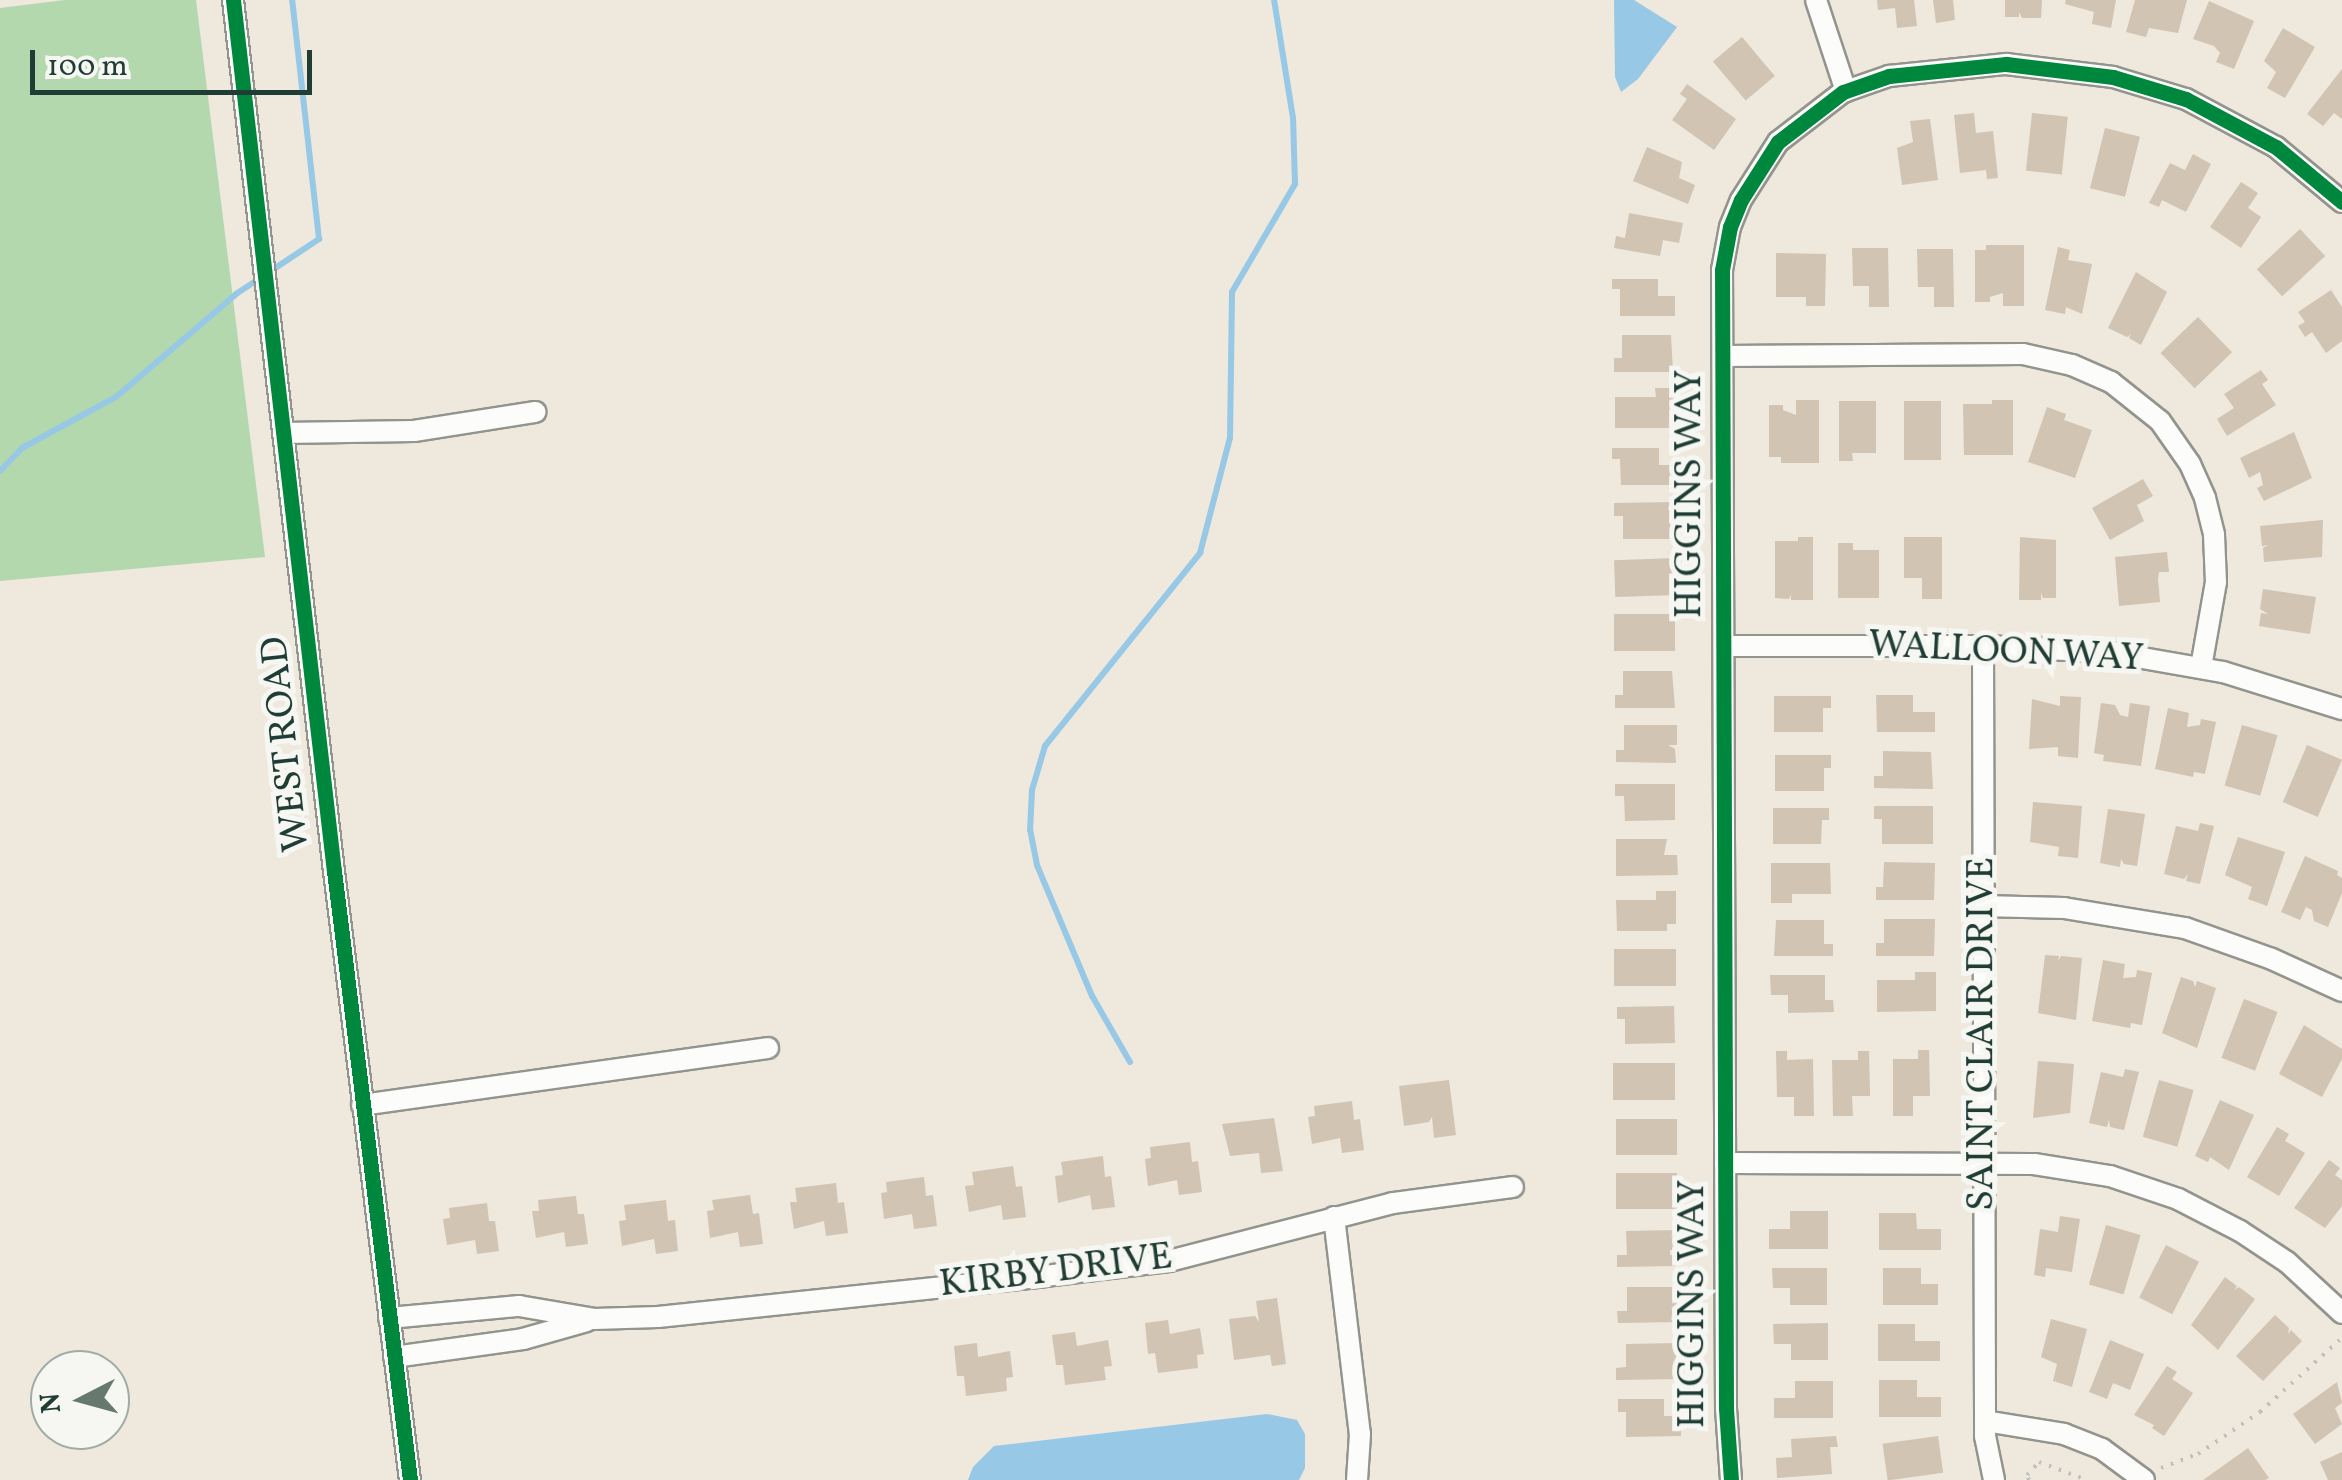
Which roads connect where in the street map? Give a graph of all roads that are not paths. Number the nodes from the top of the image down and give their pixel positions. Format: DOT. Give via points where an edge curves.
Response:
graph roads {
  1 [pos="234,0"];
  2 [pos="1816,0"];
  3 [pos="1846,91"];
  4 [pos="2342,202"];
  5 [pos="1722,356"];
  6 [pos="536,412"];
  7 [pos="283,433"];
  8 [pos="1724,646"];
  9 [pos="1983,646"];
  10 [pos="2201,667"];
  11 [pos="2342,709"];
  12 [pos="1982,906"];
  13 [pos="2342,991"];
  14 [pos="768,1048"];
  15 [pos="362,1105"];
  16 [pos="1725,1163"];
  17 [pos="1984,1163"];
  18 [pos="1513,1187"];
  19 [pos="1334,1217"];
  20 [pos="2342,1313"];
  21 [pos="389,1318"];
  22 [pos="594,1319"];
  23 [pos="394,1357"];
  24 [pos="1986,1422"];
  25 [pos="2143,1478"];
  26 [pos="410,1480"];
  27 [pos="1356,1480"];
  28 [pos="1731,1480"];
  29 [pos="1994,1480"];
  1 -- 7 [label="street, WEST ROAD"];
  2 -- 3 [label="street"];
  3 -- 4 [label="street, HIGGINS WAY" via="1889,76 1994,64 2113,77 2186,99 2238,124"];
  3 -- 5 [label="street, HIGGINS WAY" via="1778,142 1740,200 1722,270"];
  5 -- 8 [label="street, HIGGINS WAY"];
  5 -- 10 [label="street" via="2039,356 2077,366 2129,394 2181,449 2210,518 2216,582"];
  6 -- 7 [label="street" via="414,432"];
  7 -- 15 [label="street, WEST ROAD"];
  8 -- 9 [label="street, WALLOON WAY"];
  8 -- 16 [label="street, HIGGINS WAY"];
  9 -- 10 [label="street, WALLOON WAY" via="2108,652"];
  9 -- 12 [label="street, SAINT CLAIR DRIVE"];
  10 -- 11 [label="street, WALLOON WAY"];
  12 -- 13 [label="street" via="2064,908 2185,928"];
  12 -- 17 [label="street, SAINT CLAIR DRIVE"];
  14 -- 15 [label="street"];
  15 -- 21 [label="street, WEST ROAD"];
  16 -- 17 [label="street"];
  16 -- 28 [label="street, HIGGINS WAY"];
  17 -- 20 [label="street" via="2078,1169 2178,1198 2287,1262"];
  17 -- 24 [label="street, SAINT CLAIR DRIVE"];
  18 -- 19 [label="street, KIRBY DRIVE" via="1393,1202"];
  19 -- 22 [label="street, KIRBY DRIVE" via="1170,1261"];
  19 -- 27 [label="street" via="1360,1434"];
  21 -- 22 [label="street, KIRBY DRIVE" via="519,1306"];
  21 -- 23 [label="street, WEST ROAD"];
  22 -- 23 [label="street, KIRBY DRIVE" via="524,1339"];
  23 -- 26 [label="street, WEST ROAD"];
  24 -- 25 [label="street" via="2064,1434 2102,1449"];
  24 -- 29 [label="street, SAINT CLAIR DRIVE"];
}
